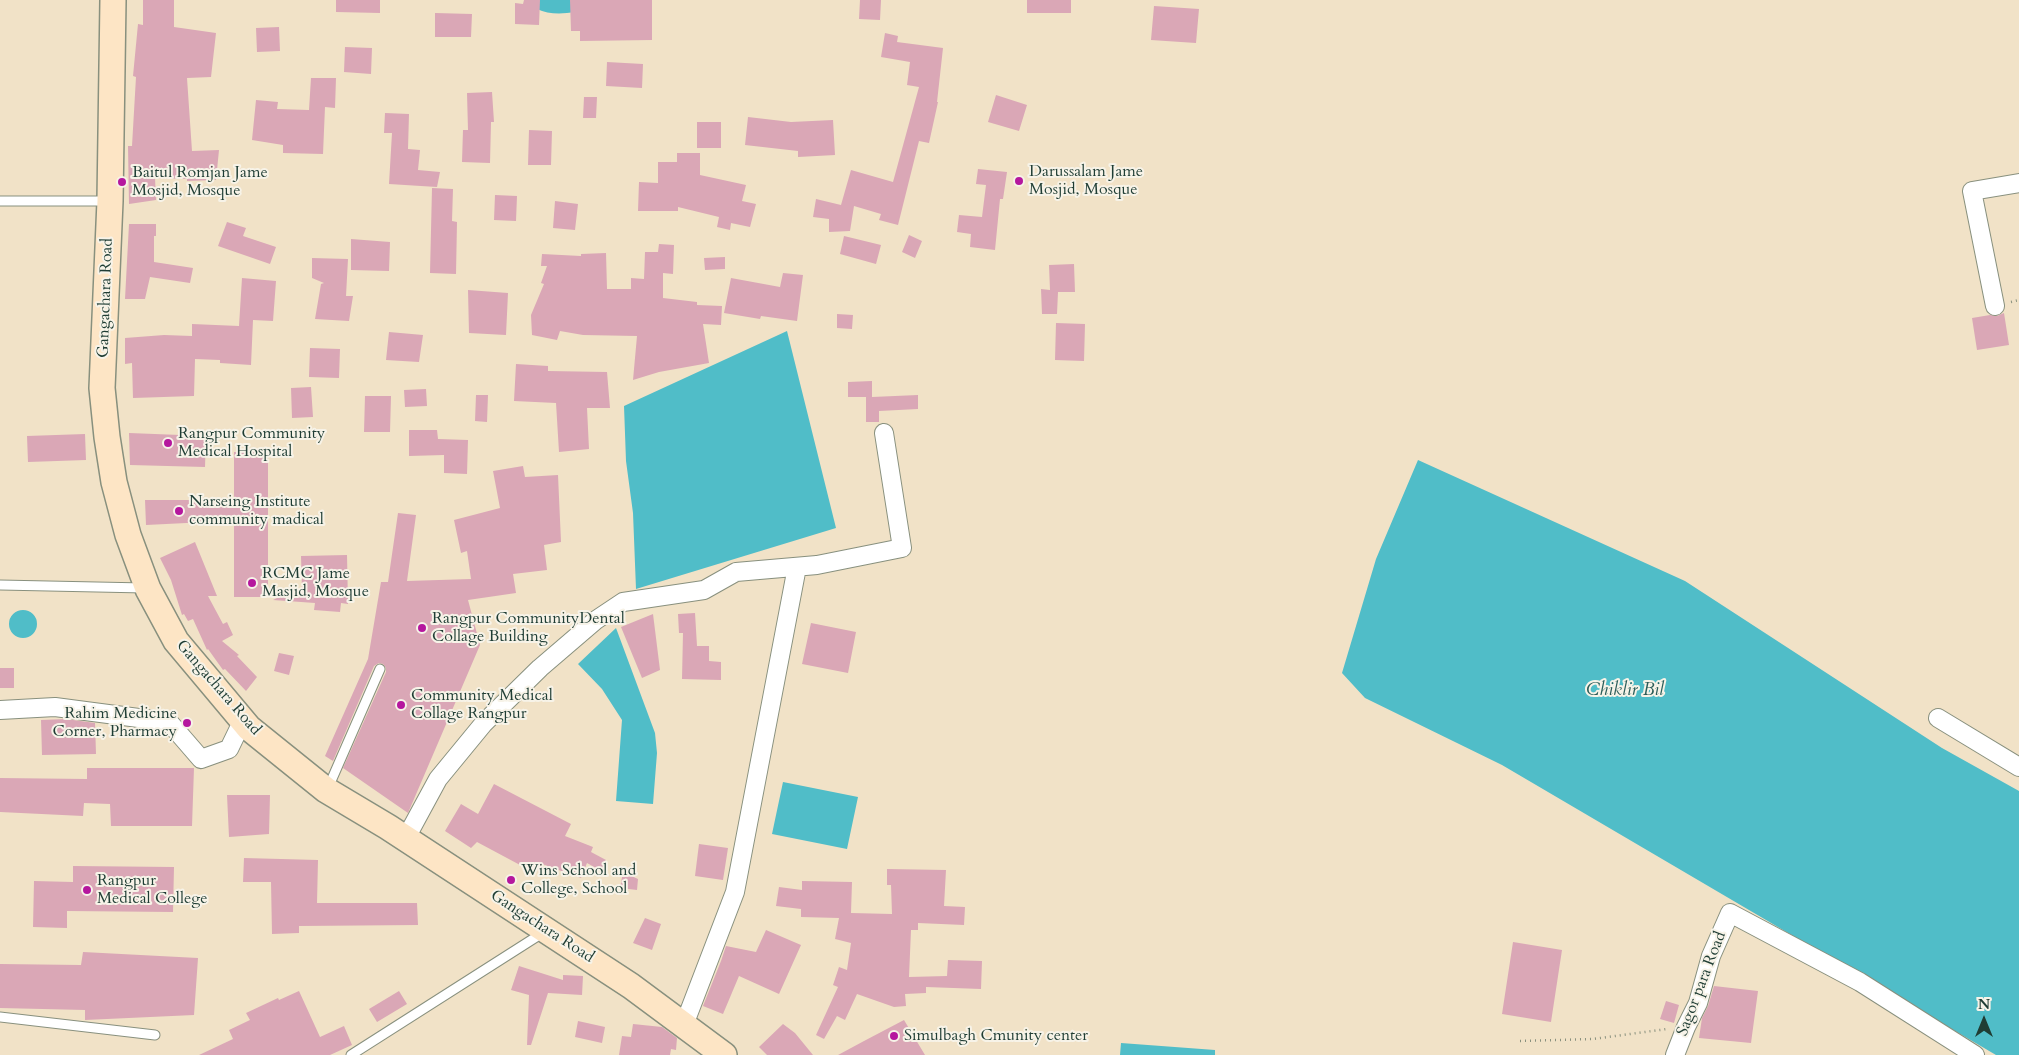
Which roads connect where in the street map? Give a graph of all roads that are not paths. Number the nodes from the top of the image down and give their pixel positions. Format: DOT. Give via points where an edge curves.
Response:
graph roads {
  1 [pos="113,0"];
  2 [pos="2019,183"];
  3 [pos="0,201"];
  4 [pos="110,202"];
  5 [pos="1995,306"];
  6 [pos="884,433"];
  7 [pos="798,567"];
  8 [pos="0,585"];
  9 [pos="148,588"];
  10 [pos="380,669"];
  11 [pos="0,710"];
  12 [pos="1938,718"];
  13 [pos="242,720"];
  14 [pos="2019,767"];
  15 [pos="326,790"];
  16 [pos="406,838"];
  17 [pos="546,930"];
  18 [pos="0,1017"];
  19 [pos="684,1025"];
  20 [pos="155,1035"];
  21 [pos="351,1055"];
  22 [pos="724,1055"];
  23 [pos="1675,1055"];
  24 [pos="1974,1055"];
  1 -- 4 [label="main road, Gangachara Road"];
  2 -- 5 [label="street" via="1972,191"];
  3 -- 4 [label="lane"];
  4 -- 9 [label="main road, Gangachara Road" via="102,388 114,482 128,536"];
  6 -- 7 [label="street" via="902,548"];
  7 -- 16 [label="street" via="736,572 704,590 623,602 596,620 540,668 484,723 438,779"];
  7 -- 19 [label="street" via="734,892"];
  8 -- 9 [label="lane"];
  9 -- 13 [label="main road, Gangachara Road" via="176,641"];
  10 -- 15 [label="lane"];
  11 -- 13 [label="street" via="55,707 169,722 200,758 229,749"];
  12 -- 14 [label="street"];
  13 -- 15 [label="main road, Gangachara Road"];
  15 -- 16 [label="main road, Gangachara Road"];
  16 -- 17 [label="main road, Gangachara Road"];
  17 -- 19 [label="main road, Gangachara Road"];
  17 -- 21 [label="lane"];
  18 -- 20 [label="lane"];
  19 -- 22 [label="main road, Gangachara Road"];
  23 -- 24 [label="street, Sagor para Road" via="1698,1003 1711,956 1730,912 1860,982"];
}
